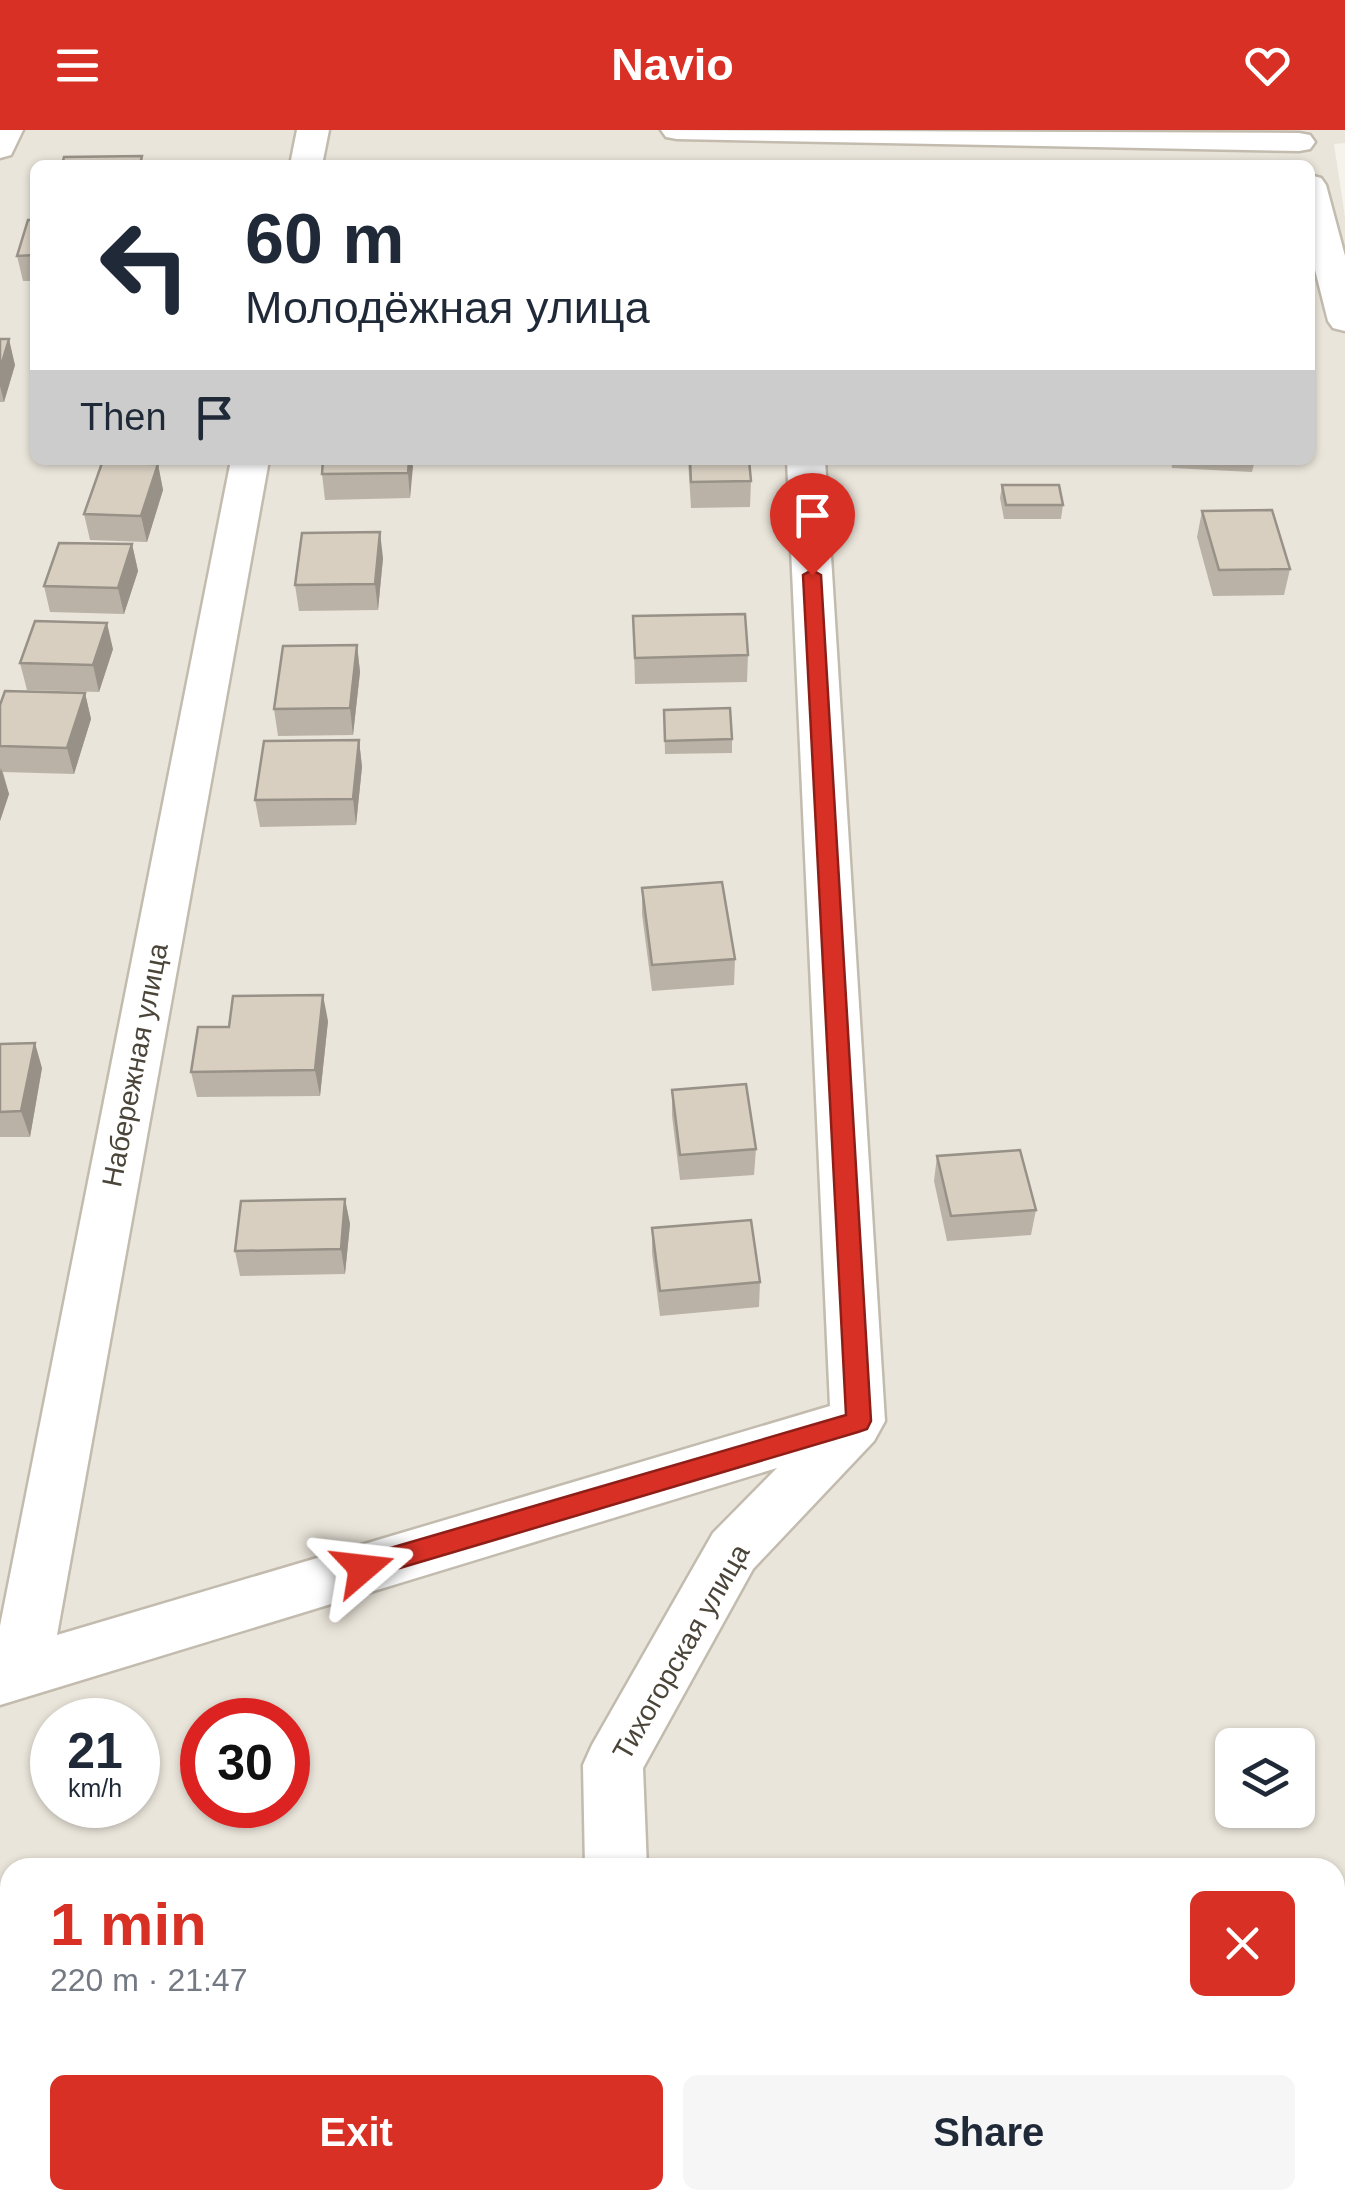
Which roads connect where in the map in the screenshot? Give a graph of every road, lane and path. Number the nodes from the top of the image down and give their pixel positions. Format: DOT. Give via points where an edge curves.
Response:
graph roads {
  1 [pos="7,130"];
  2 [pos="312,130"];
  3 [pos="676,130"];
  4 [pos="788,131"];
  5 [pos="1301,146"];
  6 [pos="0,148"];
  7 [pos="307,160"];
  8 [pos="790,160"];
  9 [pos="1315,204"];
  10 [pos="1345,321"];
  11 [pos="249,465"];
  12 [pos="806,465"];
  13 [pos="858,1421"];
  14 [pos="10,1673"];
  15 [pos="616,1858"];
  1 -- 6 [label="street"];
  2 -- 7 [label="street"];
  3 -- 4 [label="street"];
  4 -- 5 [label="street"];
  4 -- 8 [label="street"];
  9 -- 10 [label="street"];
  11 -- 14 [label="street, Набережная улица"];
  12 -- 13 [label="street"];
  13 -- 14 [label="street"];
  13 -- 15 [label="street, Тихогорская улица" via="733,1551 613,1765"];
}
